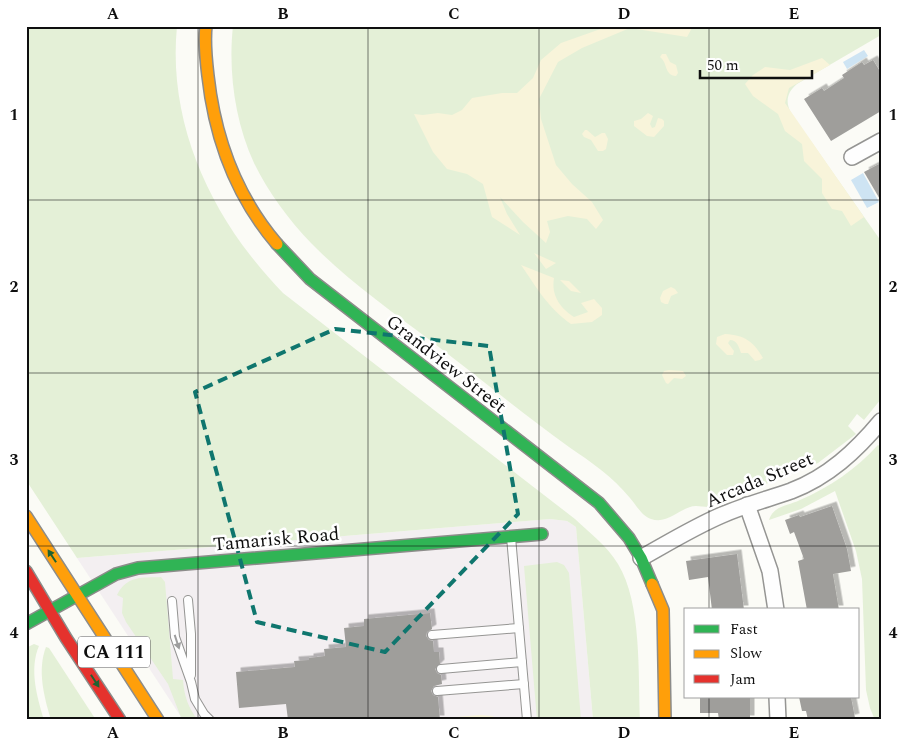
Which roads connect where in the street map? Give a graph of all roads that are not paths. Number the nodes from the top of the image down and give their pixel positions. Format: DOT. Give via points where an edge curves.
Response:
graph roads {
  1 [pos="206,26"];
  2 [pos="881,141"];
  3 [pos="852,157"];
  4 [pos="881,421"];
  5 [pos="747,504"];
  6 [pos="26,516"];
  7 [pos="542,534"];
  8 [pos="511,536"];
  9 [pos="641,558"];
  10 [pos="26,571"];
  11 [pos="77,596"];
  12 [pos="188,600"];
  13 [pos="172,601"];
  14 [pos="776,608"];
  15 [pos="50,610"];
  16 [pos="26,624"];
  17 [pos="519,628"];
  18 [pos="432,635"];
  19 [pos="522,662"];
  20 [pos="440,669"];
  21 [pos="192,682"];
  22 [pos="524,684"];
  23 [pos="437,691"];
  24 [pos="777,698"];
  25 [pos="778,718"];
  26 [pos="120,720"];
  27 [pos="158,720"];
  28 [pos="210,720"];
  29 [pos="527,720"];
  30 [pos="665,720"];
  1 -- 9 [label="street, Grandview Street" via="204,38 210,96 224,152 247,203 277,246 310,279 599,503 629,538"];
  2 -- 3 [label="street"];
  4 -- 5 [label="street, Arcada Street" via="848,457 829,472 791,491"];
  5 -- 9 [label="street, Arcada Street"];
  5 -- 14 [label="street" via="770,571"];
  11 -- 6 [label="street, CA 111, one-way"];
  7 -- 8 [label="street, Tamarisk Road"];
  8 -- 11 [label="street, Tamarisk Road" via="138,568 116,574"];
  8 -- 17 [label="lane"];
  9 -- 30 [label="street, Grandview Street" via="663,610"];
  10 -- 15 [label="street, CA 111"];
  11 -- 15 [label="street, Tamarisk Road"];
  11 -- 27 [label="street, CA 111"];
  12 -- 21 [label="lane"];
  13 -- 21 [label="lane, one-way" via="175,637"];
  15 -- 16 [label="street, Tamarisk Road"];
  15 -- 26 [label="street, CA 111, one-way"];
  17 -- 18 [label="lane"];
  17 -- 19 [label="lane"];
  19 -- 20 [label="lane"];
  19 -- 22 [label="lane"];
  21 -- 28 [label="lane" via="195,699"];
  22 -- 23 [label="lane"];
  22 -- 29 [label="lane"];
  24 -- 25 [label="street"];
}
